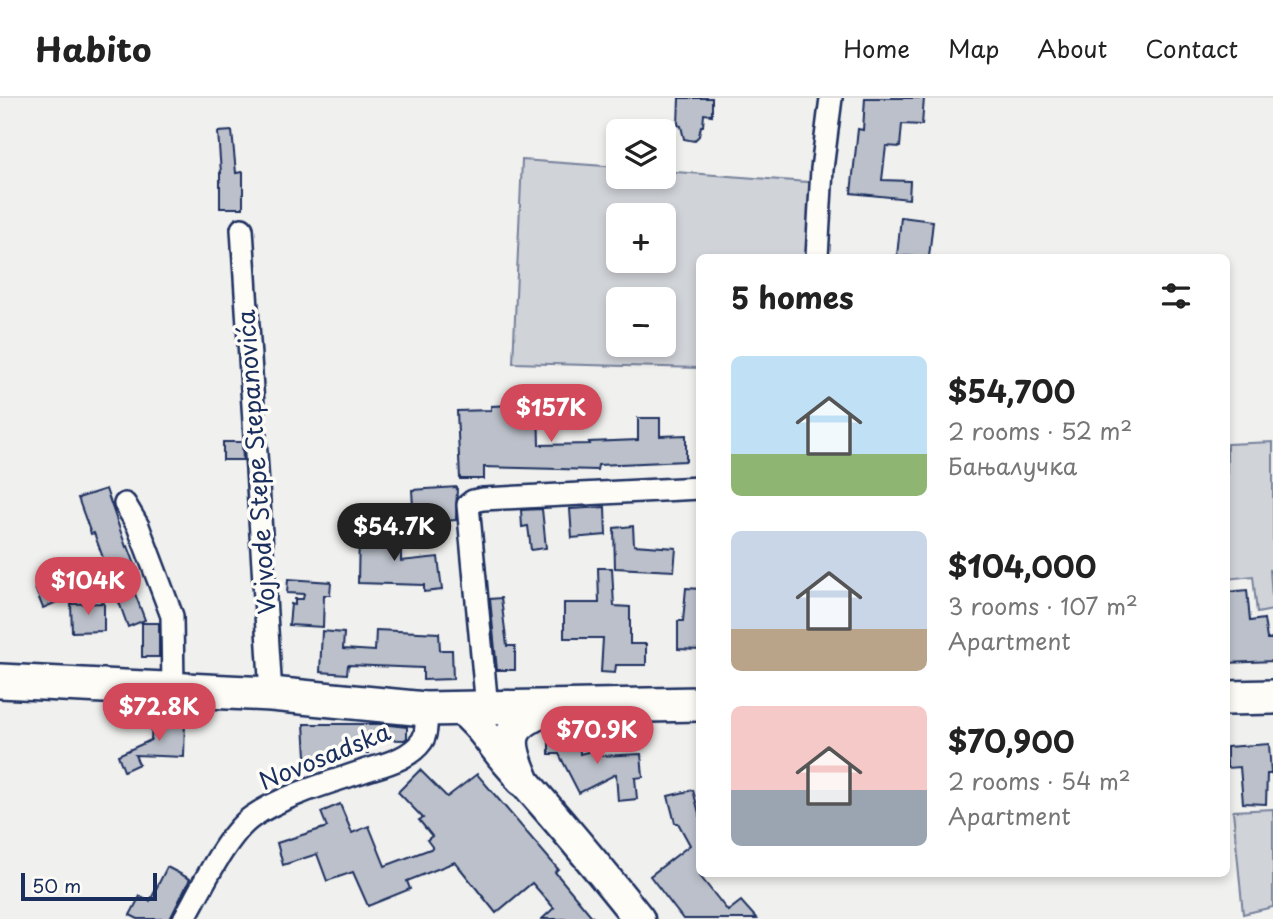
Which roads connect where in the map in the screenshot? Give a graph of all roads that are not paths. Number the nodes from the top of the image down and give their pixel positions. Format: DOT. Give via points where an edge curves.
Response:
graph roads {
  1 [pos="831,98"];
  2 [pos="242,229"];
  3 [pos="817,254"];
  4 [pos="696,488"];
  5 [pos="125,504"];
  6 [pos="0,681"];
  7 [pos="173,690"];
  8 [pos="271,694"];
  9 [pos="1273,697"];
  10 [pos="1230,698"];
  11 [pos="696,704"];
  12 [pos="550,707"];
  13 [pos="473,708"];
  14 [pos="425,709"];
  15 [pos="500,754"];
  16 [pos="522,779"];
  17 [pos="184,919"];
  18 [pos="639,919"];
  1 -- 3 [label="street"];
  2 -- 8 [label="street, Vojvode Stepe Stepanovića"];
  4 -- 13 [label="street" via="483,499 468,505"];
  5 -- 7 [label="street" via="138,526 172,617"];
  6 -- 7 [label="main road"];
  7 -- 8 [label="main road"];
  8 -- 14 [label="main road"];
  9 -- 10 [label="main road"];
  11 -- 12 [label="main road"];
  12 -- 13 [label="main road"];
  12 -- 16 [label="main road" via="530,715 514,730 511,747"];
  13 -- 14 [label="main road"];
  13 -- 15 [label="main road"];
  14 -- 15 [label="main road" via="464,737"];
  14 -- 17 [label="street, Novosadska" via="423,740 400,758 318,787 250,818 213,868"];
  15 -- 16 [label="main road"];
  16 -- 18 [label="main road"];
}
